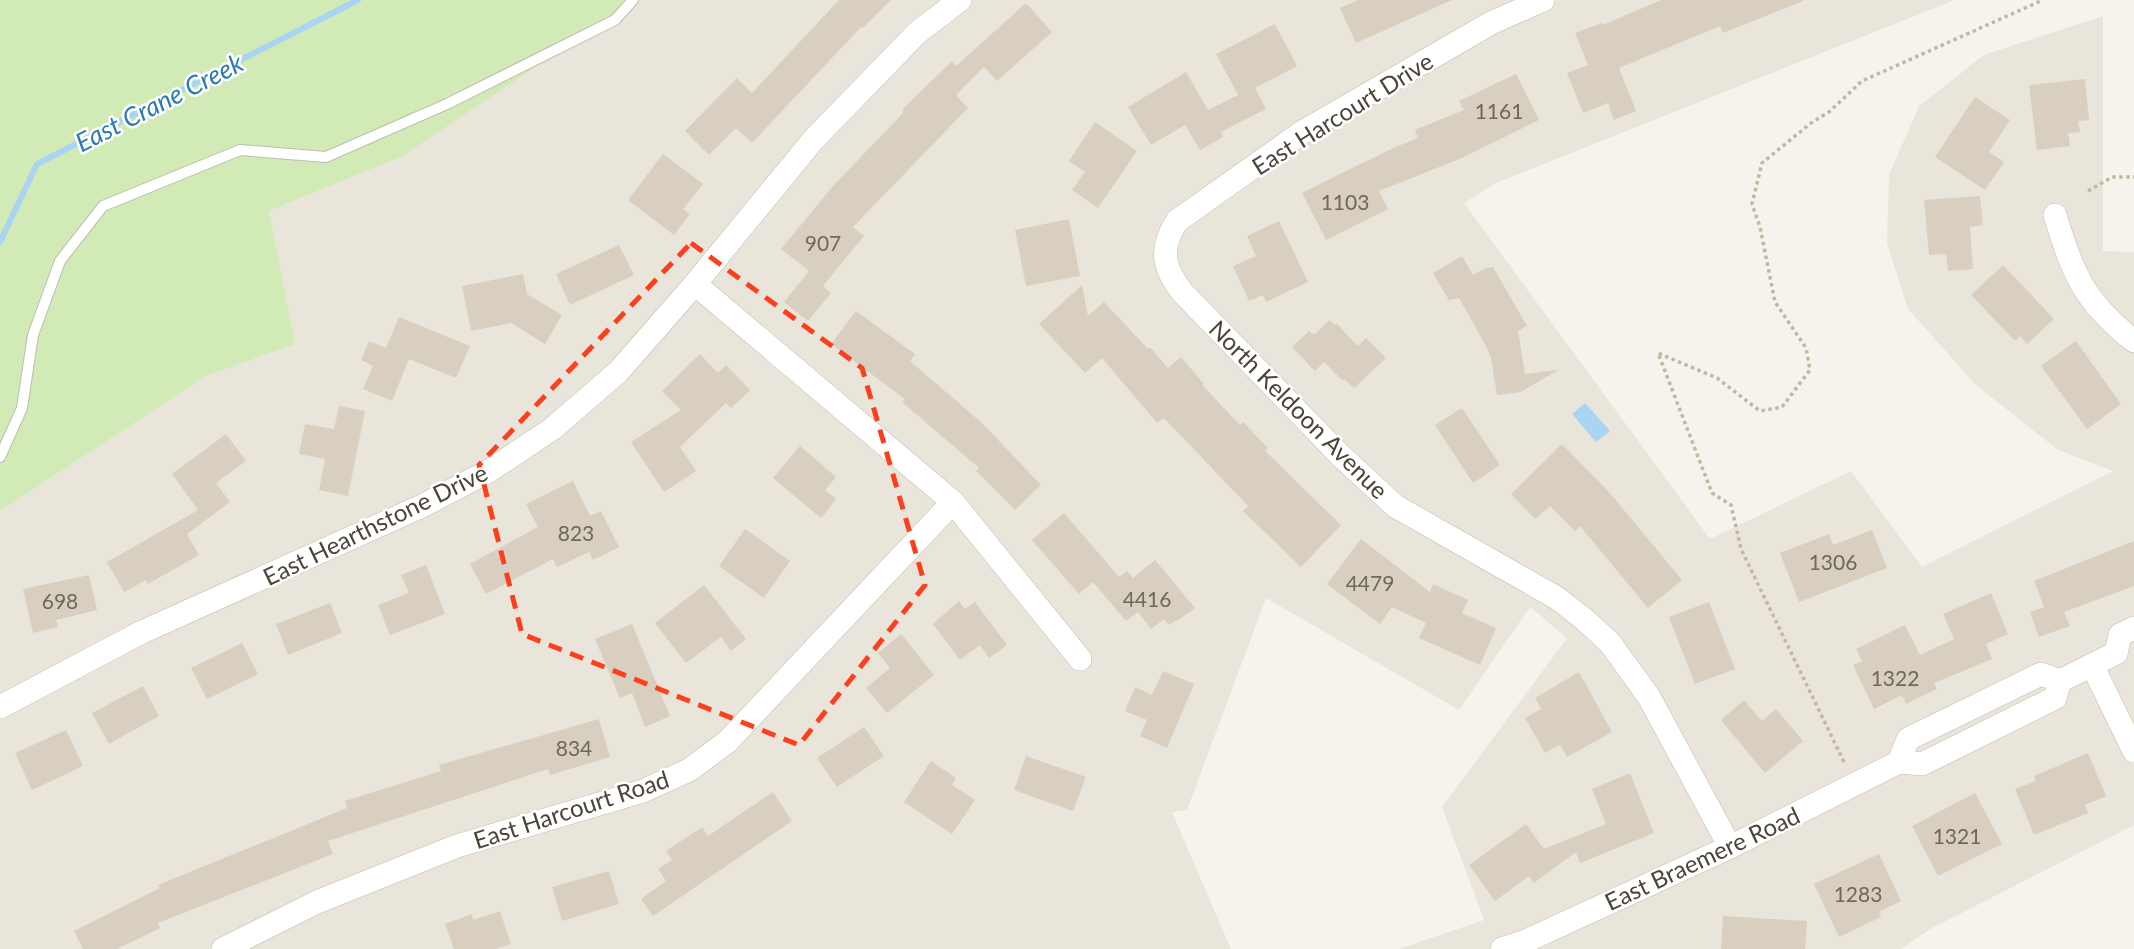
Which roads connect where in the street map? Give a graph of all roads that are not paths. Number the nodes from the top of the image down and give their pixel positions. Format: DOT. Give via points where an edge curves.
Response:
graph roads {
  1 [pos="633,0"];
  2 [pos="960,0"];
  3 [pos="1543,0"];
  4 [pos="2055,215"];
  5 [pos="1165,252"];
  6 [pos="695,284"];
  7 [pos="2134,341"];
  8 [pos="0,457"];
  9 [pos="953,502"];
  10 [pos="2134,628"];
  11 [pos="2125,656"];
  12 [pos="1080,659"];
  13 [pos="2092,665"];
  14 [pos="0,707"];
  15 [pos="2134,751"];
  16 [pos="1730,847"];
  17 [pos="223,949"];
  18 [pos="1502,949"];
  1 -- 8 [label="lane" via="615,20 447,104 327,157 240,150 103,206 60,261 33,335 22,408"];
  2 -- 6 [label="street, East Hearthstone Drive" via="918,32 814,139"];
  3 -- 5 [label="street, East Harcourt Drive" via="1491,23 1301,133 1177,221"];
  4 -- 7 [label="street" via="2082,286 2114,326"];
  5 -- 16 [label="street, North Keldoon Avenue" via="1170,276 1183,293 1395,506 1557,598 1610,643 1649,697"];
  6 -- 9 [label="street"];
  6 -- 14 [label="street, East Hearthstone Drive" via="618,372 552,429 489,471 422,506 140,633"];
  9 -- 12 [label="street"];
  9 -- 17 [label="street, East Harcourt Road" via="727,742 690,770 643,791 457,846 317,902"];
  10 -- 11 [label="street, East Braemere Road" via="2120,635"];
  11 -- 13 [label="street, East Braemere Road"];
  13 -- 15 [label="street"];
  13 -- 16 [label="street, East Braemere Road" via="2060,681 2054,698 1922,764 1899,762"];
  16 -- 18 [label="street, East Braemere Road"];
}
